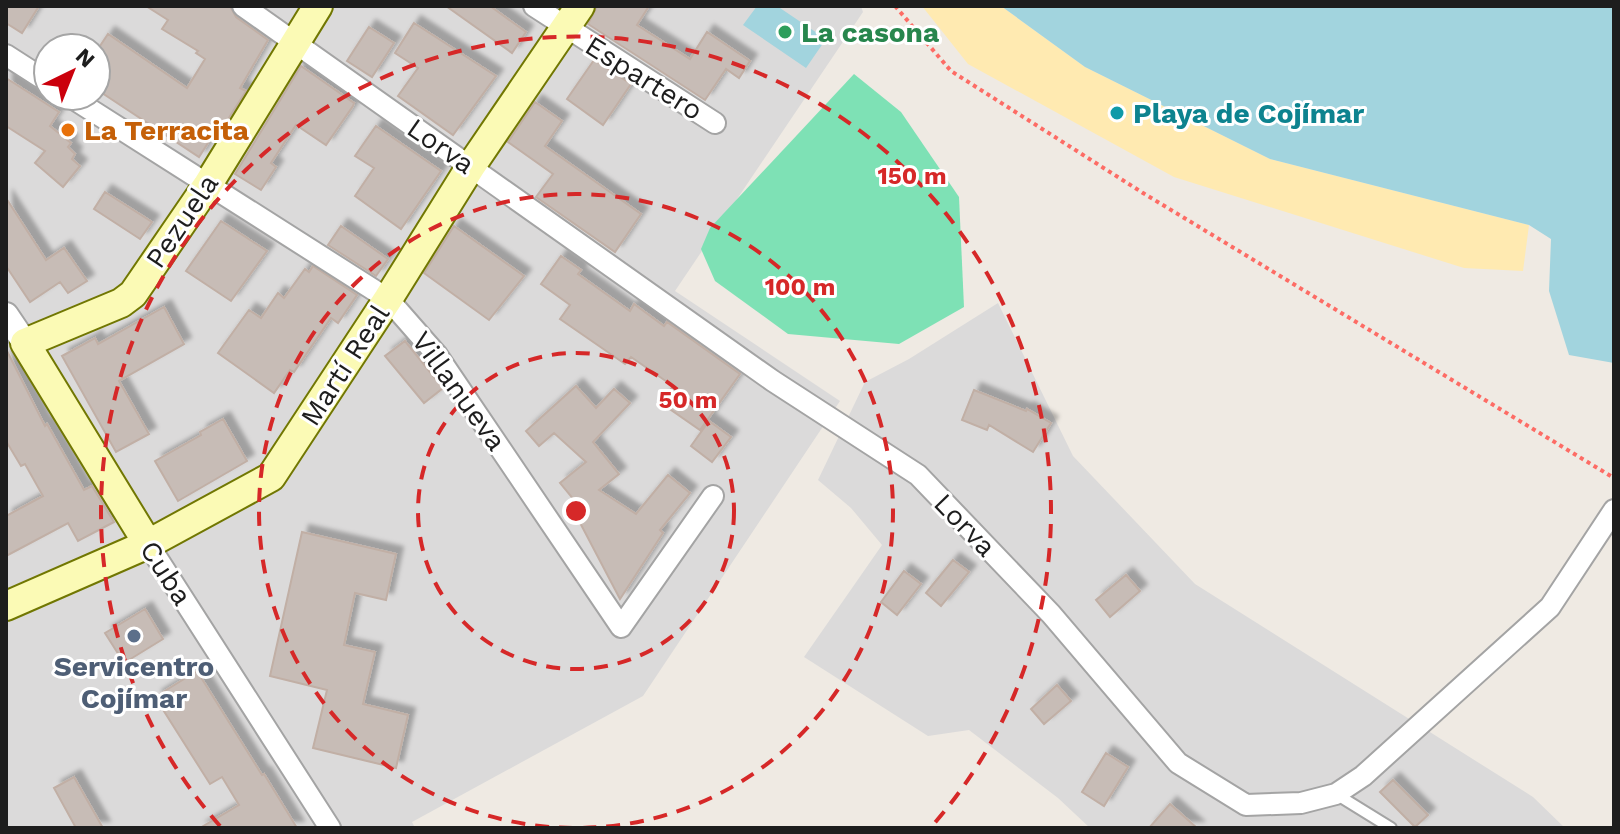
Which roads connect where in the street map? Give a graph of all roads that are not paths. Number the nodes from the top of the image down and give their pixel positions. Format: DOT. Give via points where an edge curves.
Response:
graph roads {
  1 [pos="243,6"];
  2 [pos="318,6"];
  3 [pos="534,6"];
  4 [pos="573,17"];
  5 [pos="295,44"];
  6 [pos="6,55"];
  7 [pos="32,72"];
  8 [pos="94,112"];
  9 [pos="715,123"];
  10 [pos="471,166"];
  11 [pos="207,186"];
  12 [pos="388,299"];
  13 [pos="6,315"];
  14 [pos="25,343"];
  15 [pos="713,496"];
  16 [pos="1614,510"];
  17 [pos="148,544"];
  18 [pos="6,606"];
  19 [pos="1336,794"];
  20 [pos="330,828"];
  21 [pos="1391,828"];
  1 -- 5 [label="street, Lorva"];
  2 -- 5 [label="main road, Pezuela"];
  3 -- 4 [label="street, Espartero"];
  4 -- 9 [label="street, Espartero"];
  4 -- 10 [label="main road, Martí Real"];
  5 -- 10 [label="street, Lorva"];
  5 -- 11 [label="main road, Pezuela"];
  6 -- 7 [label="street"];
  8 -- 11 [label="street, Villanueva"];
  10 -- 12 [label="main road, Martí Real"];
  10 -- 19 [label="street, Lorva" via="773,381 918,475 1051,614 1178,763 1246,805 1301,803"];
  11 -- 12 [label="street, Villanueva"];
  11 -- 14 [label="main road, Pezuela" via="133,294"];
  12 -- 15 [label="street, Villanueva" via="437,355 621,627"];
  12 -- 17 [label="main road, Martí Real" via="271,477"];
  13 -- 14 [label="street, Cuba"];
  14 -- 17 [label="main road, Cuba"];
  16 -- 19 [label="street, Lorva" via="1550,607 1363,776"];
  17 -- 18 [label="main road, Martí Real"];
  17 -- 20 [label="street, Cuba"];
  19 -- 21 [label="lane"];
}
